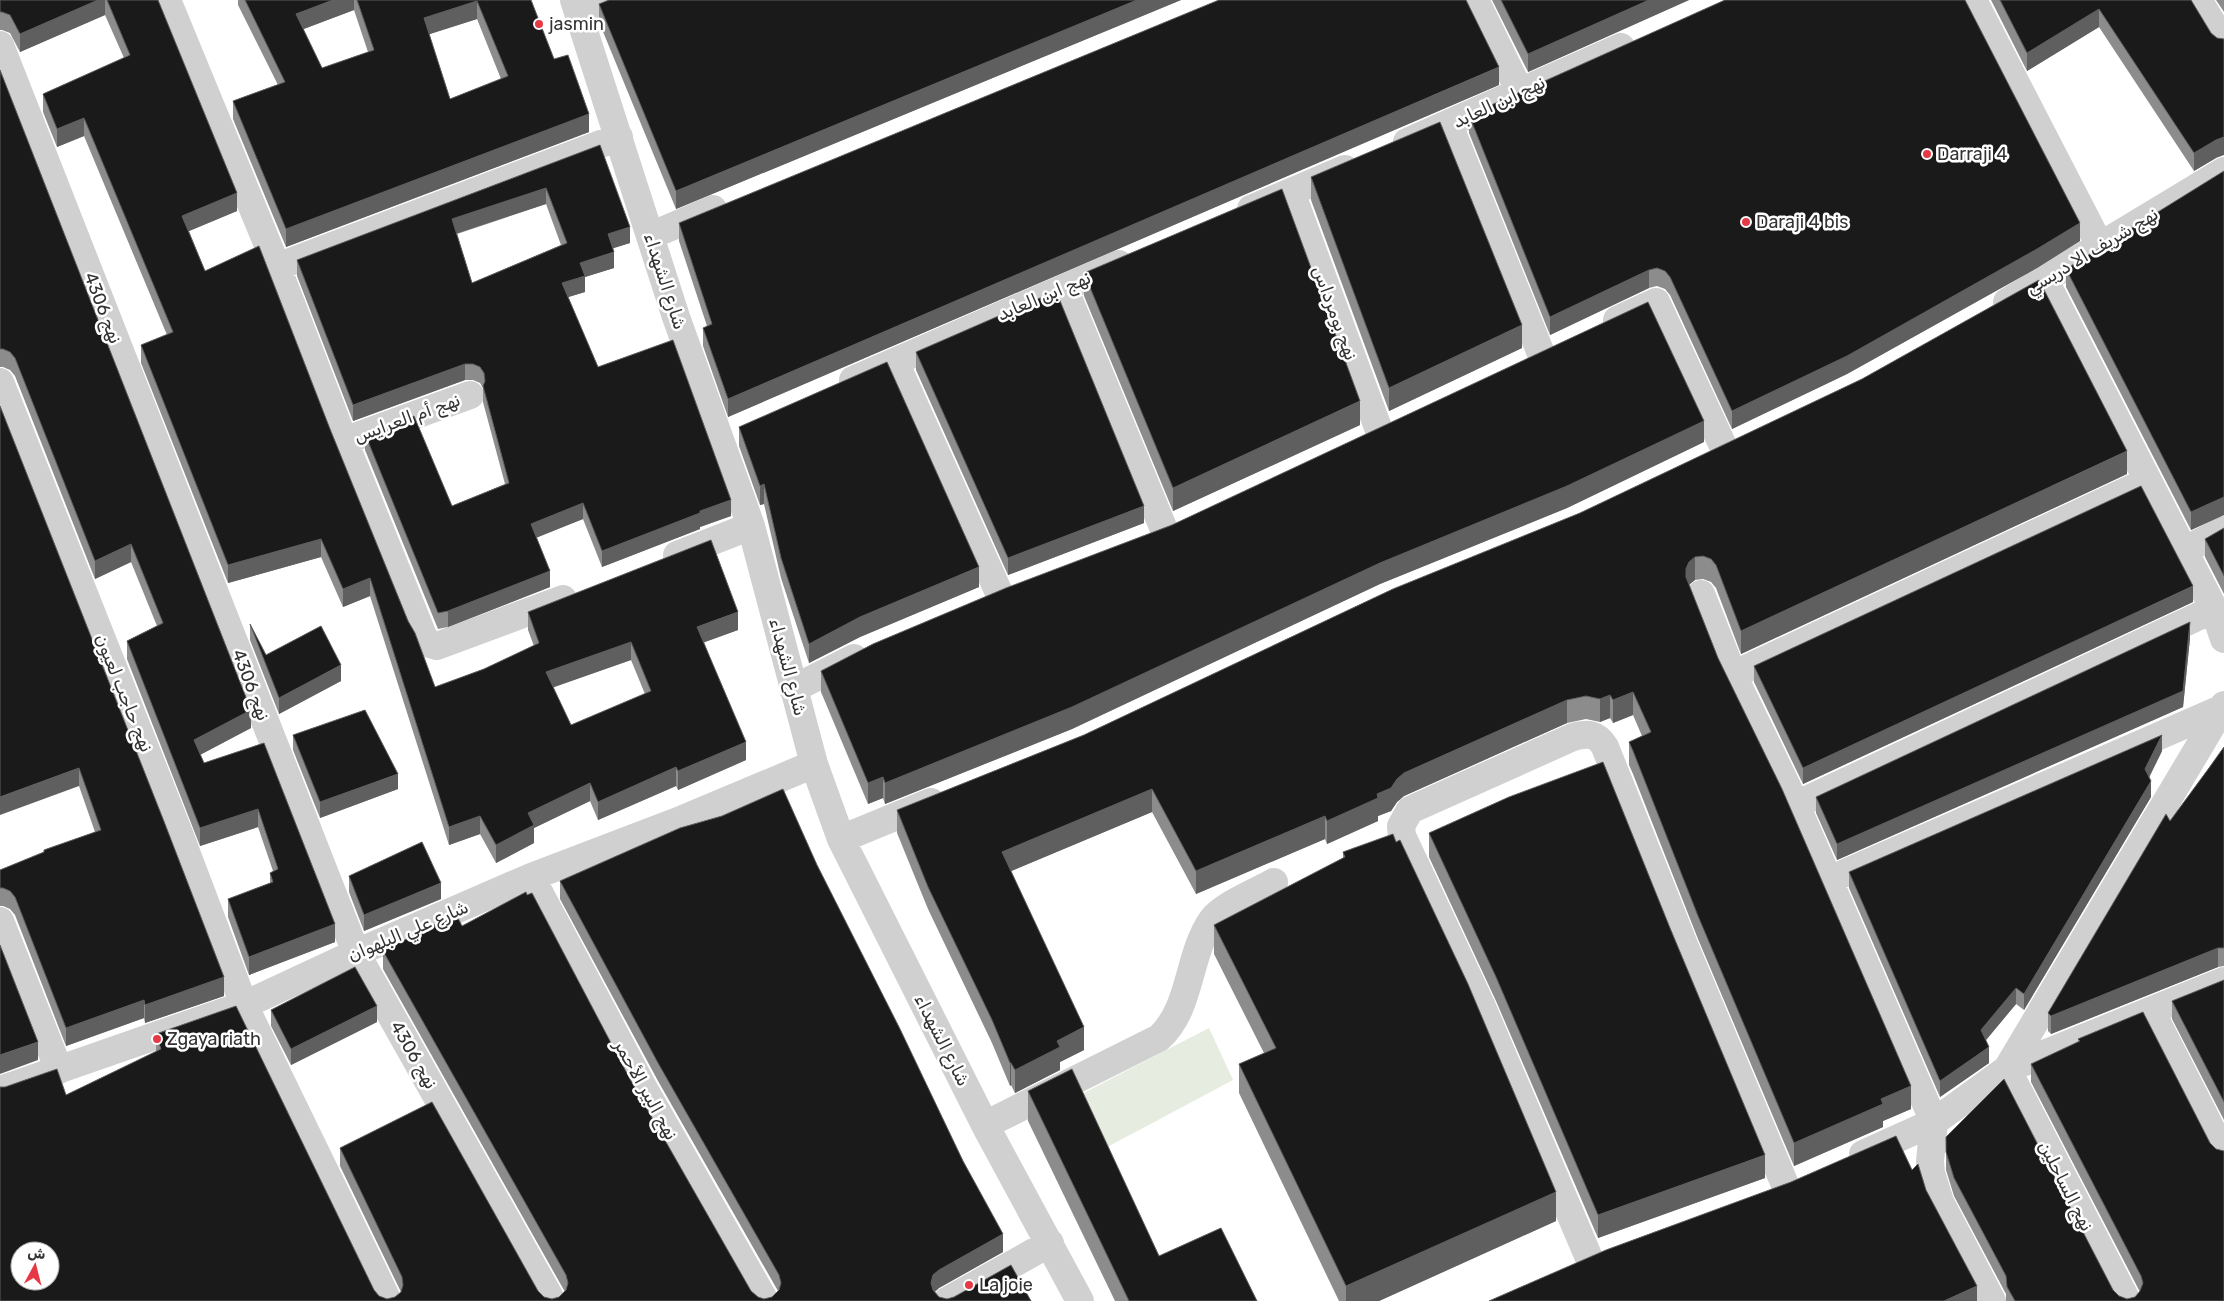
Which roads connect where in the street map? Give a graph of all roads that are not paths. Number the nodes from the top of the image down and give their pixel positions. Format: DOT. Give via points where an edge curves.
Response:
graph roads {
  1 [pos="167,0"];
  2 [pos="611,0"];
  3 [pos="1475,0"];
  4 [pos="1973,0"];
  5 [pos="2198,0"];
  6 [pos="576,7"];
  7 [pos="1646,36"];
  8 [pos="2224,42"];
  9 [pos="0,45"];
  10 [pos="1520,92"];
  11 [pos="1449,125"];
  12 [pos="619,136"];
  13 [pos="2224,171"];
  14 [pos="1291,192"];
  15 [pos="733,201"];
  16 [pos="1227,219"];
  17 [pos="650,236"];
  18 [pos="2100,246"];
  19 [pos="1145,253"];
  20 [pos="277,266"];
  21 [pos="2045,281"];
  22 [pos="1064,288"];
  23 [pos="1984,315"];
  24 [pos="1594,331"];
  25 [pos="1568,344"];
  26 [pos="895,362"];
  27 [pos="0,382"];
  28 [pos="834,388"];
  29 [pos="470,395"];
  30 [pos="745,427"];
  31 [pos="719,438"];
  32 [pos="344,441"];
  33 [pos="1354,446"];
  34 [pos="1698,461"];
  35 [pos="2148,481"];
  36 [pos="1192,520"];
  37 [pos="751,526"];
  38 [pos="2224,530"];
  39 [pos="1165,532"];
  40 [pos="1138,542"];
  41 [pos="2183,551"];
  42 [pos="658,562"];
  43 [pos="583,591"];
  44 [pos="1701,594"];
  45 [pos="973,606"];
  46 [pos="2214,609"];
  47 [pos="2224,639"];
  48 [pos="875,648"];
  49 [pos="1733,675"];
  50 [pos="793,689"];
  51 [pos="2223,707"];
  52 [pos="814,764"];
  53 [pos="950,795"];
  54 [pos="1796,805"];
  55 [pos="840,839"];
  56 [pos="531,877"];
  57 [pos="1829,880"];
  58 [pos="1274,882"];
  59 [pos="0,921"];
  60 [pos="356,953"];
  61 [pos="2224,982"];
  62 [pos="244,1005"];
  63 [pos="2151,1011"];
  64 [pos="2007,1069"];
  65 [pos="59,1070"];
  66 [pos="0,1090"];
  67 [pos="1934,1122"];
  68 [pos="985,1125"];
  69 [pos="2224,1154"];
  70 [pos="1838,1164"];
  71 [pos="1812,1176"];
  72 [pos="1050,1244"];
  73 [pos="1617,1248"];
  74 [pos="388,1301"];
  75 [pos="552,1301"];
  76 [pos="765,1301"];
  77 [pos="947,1301"];
  78 [pos="1080,1301"];
  79 [pos="1992,1301"];
  80 [pos="2127,1301"];
  1 -- 20 [label="street"];
  2 -- 6 [label="street"];
  3 -- 10 [label="street"];
  4 -- 18 [label="street"];
  5 -- 8 [label="street"];
  6 -- 12 [label="street, شارع الشهداء"];
  7 -- 10 [label="street, نهج ابن العابد"];
  9 -- 60 [label="street, نهج 4306"];
  10 -- 11 [label="street, نهج ابن العابد"];
  11 -- 14 [label="street, نهج ابن العابد"];
  11 -- 25 [label="street" via="1533,361"];
  12 -- 17 [label="street, شارع الشهداء"];
  12 -- 20 [label="street"];
  13 -- 18 [label="street, نهج شريف الا دريسي"];
  14 -- 16 [label="street, نهج ابن العابد"];
  14 -- 33 [label="street, نهج بومرداس" via="1389,429"];
  15 -- 17 [label="street"];
  17 -- 31 [label="street, شارع الشهداء"];
  18 -- 21 [label="street, نهج شريف الا دريسي"];
  19 -- 22 [label="street, نهج ابن العابد"];
  20 -- 32 [label="street"];
  21 -- 23 [label="street, نهج شريف الا دريسي"];
  21 -- 35 [label="street"];
  22 -- 26 [label="street, نهج ابن العابد"];
  22 -- 39 [label="street"];
  24 -- 34 [label="street" via="1656,302 1734,444"];
  26 -- 28 [label="street, نهج ابن العابد"];
  26 -- 45 [label="street" via="1012,590"];
  27 -- 62 [label="street, نهج حاجب لعيون"];
  29 -- 32 [label="street, نهج أم العرايس"];
  30 -- 31 [label="street"];
  31 -- 37 [label="street, شارع الشهداء"];
  32 -- 43 [label="street" via="422,632 430,644 437,646 453,642"];
  35 -- 41 [label="street"];
  35 -- 49 [label="street"];
  36 -- 39 [label="street"];
  37 -- 42 [label="street"];
  37 -- 50 [label="street, شارع الشهداء"];
  38 -- 41 [label="street"];
  39 -- 40 [label="street"];
  41 -- 46 [label="street"];
  44 -- 49 [label="street"];
  46 -- 47 [label="street"];
  46 -- 54 [label="street"];
  48 -- 50 [label="street"];
  49 -- 54 [label="street"];
  50 -- 52 [label="street, شارع الشهداء"];
  51 -- 57 [label="street"];
  51 -- 64 [label="street"];
  52 -- 55 [label="street, شارع الشهداء"];
  52 -- 56 [label="street, شارع علي البلهوان" via="683,819"];
  53 -- 55 [label="street"];
  54 -- 57 [label="street"];
  55 -- 68 [label="street, شارع الشهداء"];
  56 -- 60 [label="street, شارع علي البلهوان"];
  56 -- 76 [label="street, نهج البير الأحمر" via="644,1089"];
  57 -- 67 [label="street"];
  58 -- 68 [label="street" via="1222,911 1213,920 1199,947 1168,1030"];
  59 -- 65 [label="street"];
  60 -- 62 [label="street, شارع علي البلهوان"];
  60 -- 75 [label="street, نهج 4306"];
  61 -- 63 [label="street"];
  62 -- 65 [label="street, شارع علي البلهوان"];
  62 -- 74 [label="street, نهج حاجب لعيون"];
  63 -- 64 [label="street"];
  63 -- 69 [label="street"];
  64 -- 67 [label="street"];
  64 -- 80 [label="street, نهج الساحلين"];
  65 -- 66 [label="street, شارع علي البلهوان"];
  67 -- 70 [label="street"];
  67 -- 79 [label="street" via="1930,1160 1940,1202"];
  68 -- 72 [label="street, شارع الشهداء"];
  71 -- 73 [label="street" via="1776,1191 1684,945 1602,740 1587,733 1572,737 1410,810 1401,826 1402,836 1482,1007 1580,1262"];
  72 -- 77 [label="street"];
  72 -- 78 [label="street, شارع الشهداء"];
}
